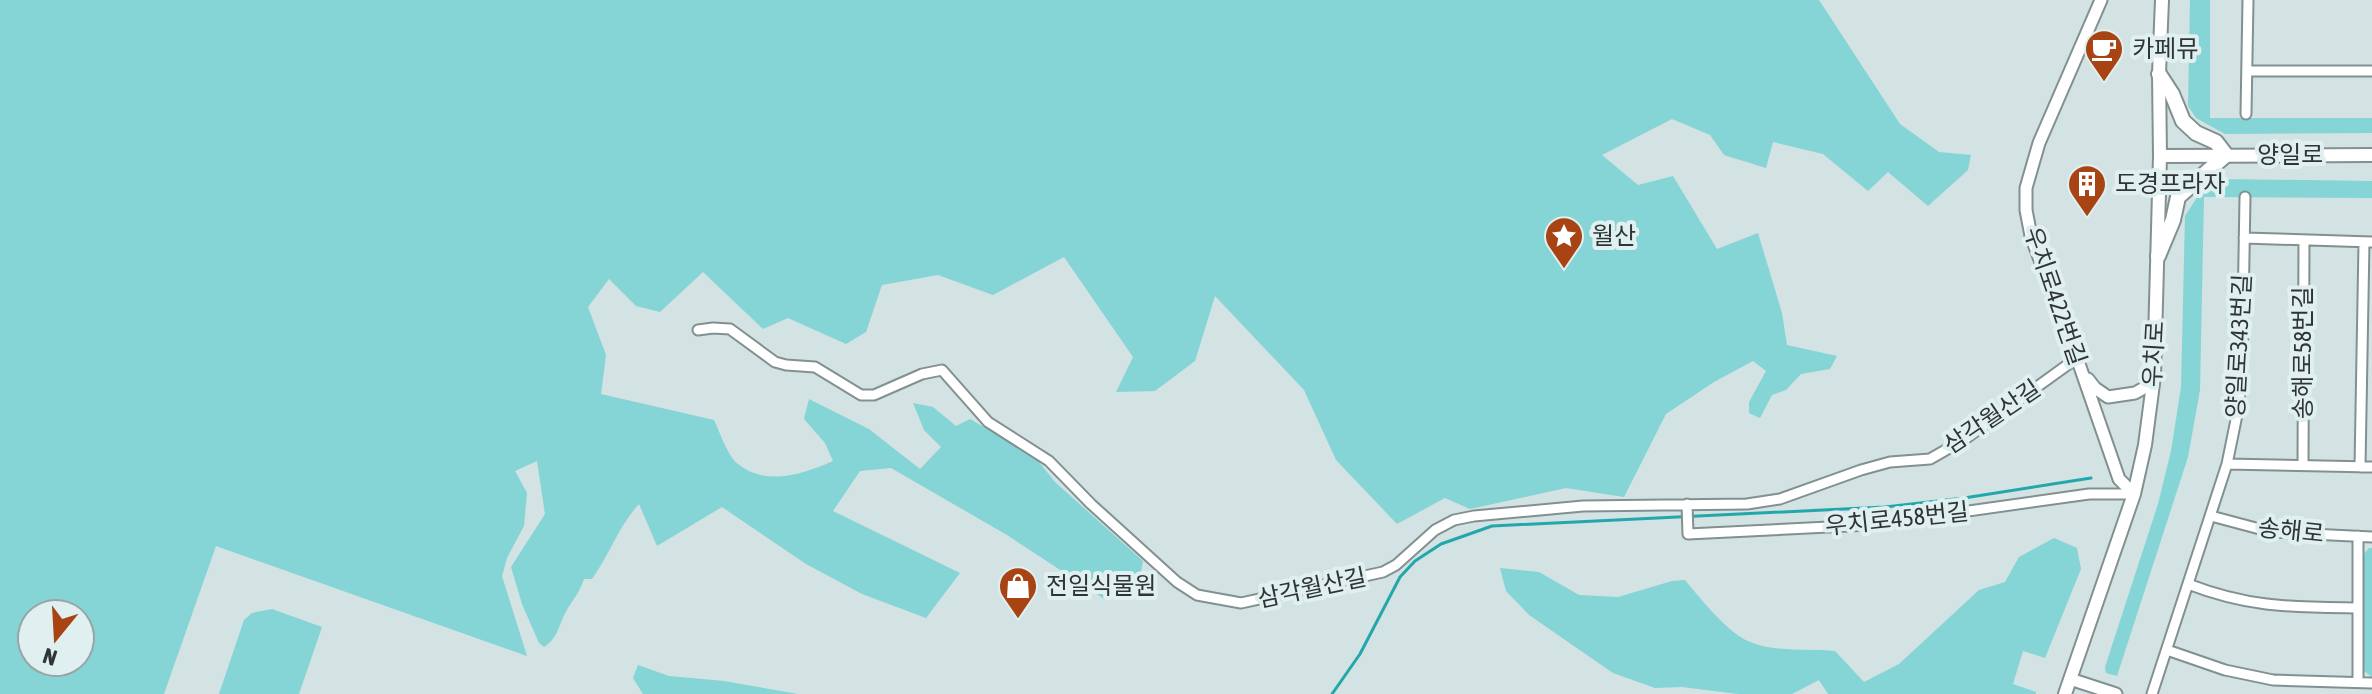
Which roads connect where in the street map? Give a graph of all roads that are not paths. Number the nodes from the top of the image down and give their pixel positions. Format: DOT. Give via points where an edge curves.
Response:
graph roads {
  1 [pos="2248,0"];
  2 [pos="2101,2"];
  3 [pos="2159,3"];
  4 [pos="2247,71"];
  5 [pos="2372,71"];
  6 [pos="2159,74"];
  7 [pos="2246,114"];
  8 [pos="2226,155"];
  9 [pos="2372,155"];
  10 [pos="2160,156"];
  11 [pos="2245,197"];
  12 [pos="2244,238"];
  13 [pos="2304,242"];
  14 [pos="2368,242"];
  15 [pos="2158,256"];
  16 [pos="698,330"];
  17 [pos="2079,363"];
  18 [pos="2153,383"];
  19 [pos="2227,464"];
  20 [pos="2303,465"];
  21 [pos="2360,467"];
  22 [pos="2372,467"];
  23 [pos="2134,494"];
  24 [pos="1687,504"];
  25 [pos="2211,516"];
  26 [pos="2358,536"];
  27 [pos="2372,537"];
  28 [pos="2188,584"];
  29 [pos="2357,608"];
  30 [pos="2167,650"];
  31 [pos="2070,679"];
  32 [pos="2358,682"];
  33 [pos="2372,683"];
  34 [pos="2065,694"];
  35 [pos="2116,694"];
  36 [pos="2152,694"];
  1 -- 4 [label="street"];
  2 -- 17 [label="street, 우치로422번길" via="2039,143 2026,188 2031,236"];
  3 -- 6 [label="main road, 우치로"];
  4 -- 5 [label="street"];
  4 -- 7 [label="street"];
  6 -- 8 [label="main road" via="2183,121"];
  6 -- 10 [label="main road, 우치로"];
  8 -- 9 [label="main road, 양일로"];
  8 -- 10 [label="main road, 양일로"];
  8 -- 15 [label="main road" via="2178,197"];
  10 -- 15 [label="main road, 우치로"];
  11 -- 12 [label="street, 양일로343번길"];
  12 -- 13 [label="street"];
  12 -- 19 [label="street, 양일로343번길" via="2242,372"];
  13 -- 14 [label="street"];
  13 -- 20 [label="street, 송해로58번길"];
  14 -- 21 [label="street"];
  15 -- 18 [label="main road, 우치로"];
  16 -- 24 [label="street, 삼각월산길" via="730,329 775,362 815,367 861,395 942,370 988,422 1049,461 1177,582 1197,595 1225,602 1383,572 1454,520 1545,508"];
  17 -- 18 [label="street" via="2095,388 2108,397 2135,393"];
  17 -- 23 [label="street, 우치로422번길" via="2119,479"];
  17 -- 24 [label="street, 삼각월산길" via="1930,459 1890,462 1780,499"];
  18 -- 23 [label="main road, 우치로"];
  19 -- 20 [label="street"];
  19 -- 25 [label="street, 양일로343번길"];
  20 -- 21 [label="street"];
  21 -- 22 [label="street"];
  23 -- 24 [label="street, 우치로458번길" via="2089,494 1869,525 1688,534"];
  23 -- 31 [label="main road, 우치로"];
  25 -- 26 [label="street, 송해로" via="2271,532"];
  25 -- 28 [label="street, 양일로343번길"];
  26 -- 27 [label="street, 송해로"];
  26 -- 29 [label="street"];
  28 -- 29 [label="street" via="2235,601"];
  28 -- 30 [label="street, 양일로343번길"];
  29 -- 32 [label="street"];
  30 -- 32 [label="street" via="2273,680"];
  30 -- 36 [label="street, 양일로343번길"];
  31 -- 34 [label="main road, 우치로"];
  31 -- 35 [label="street"];
  32 -- 33 [label="street"];
}
